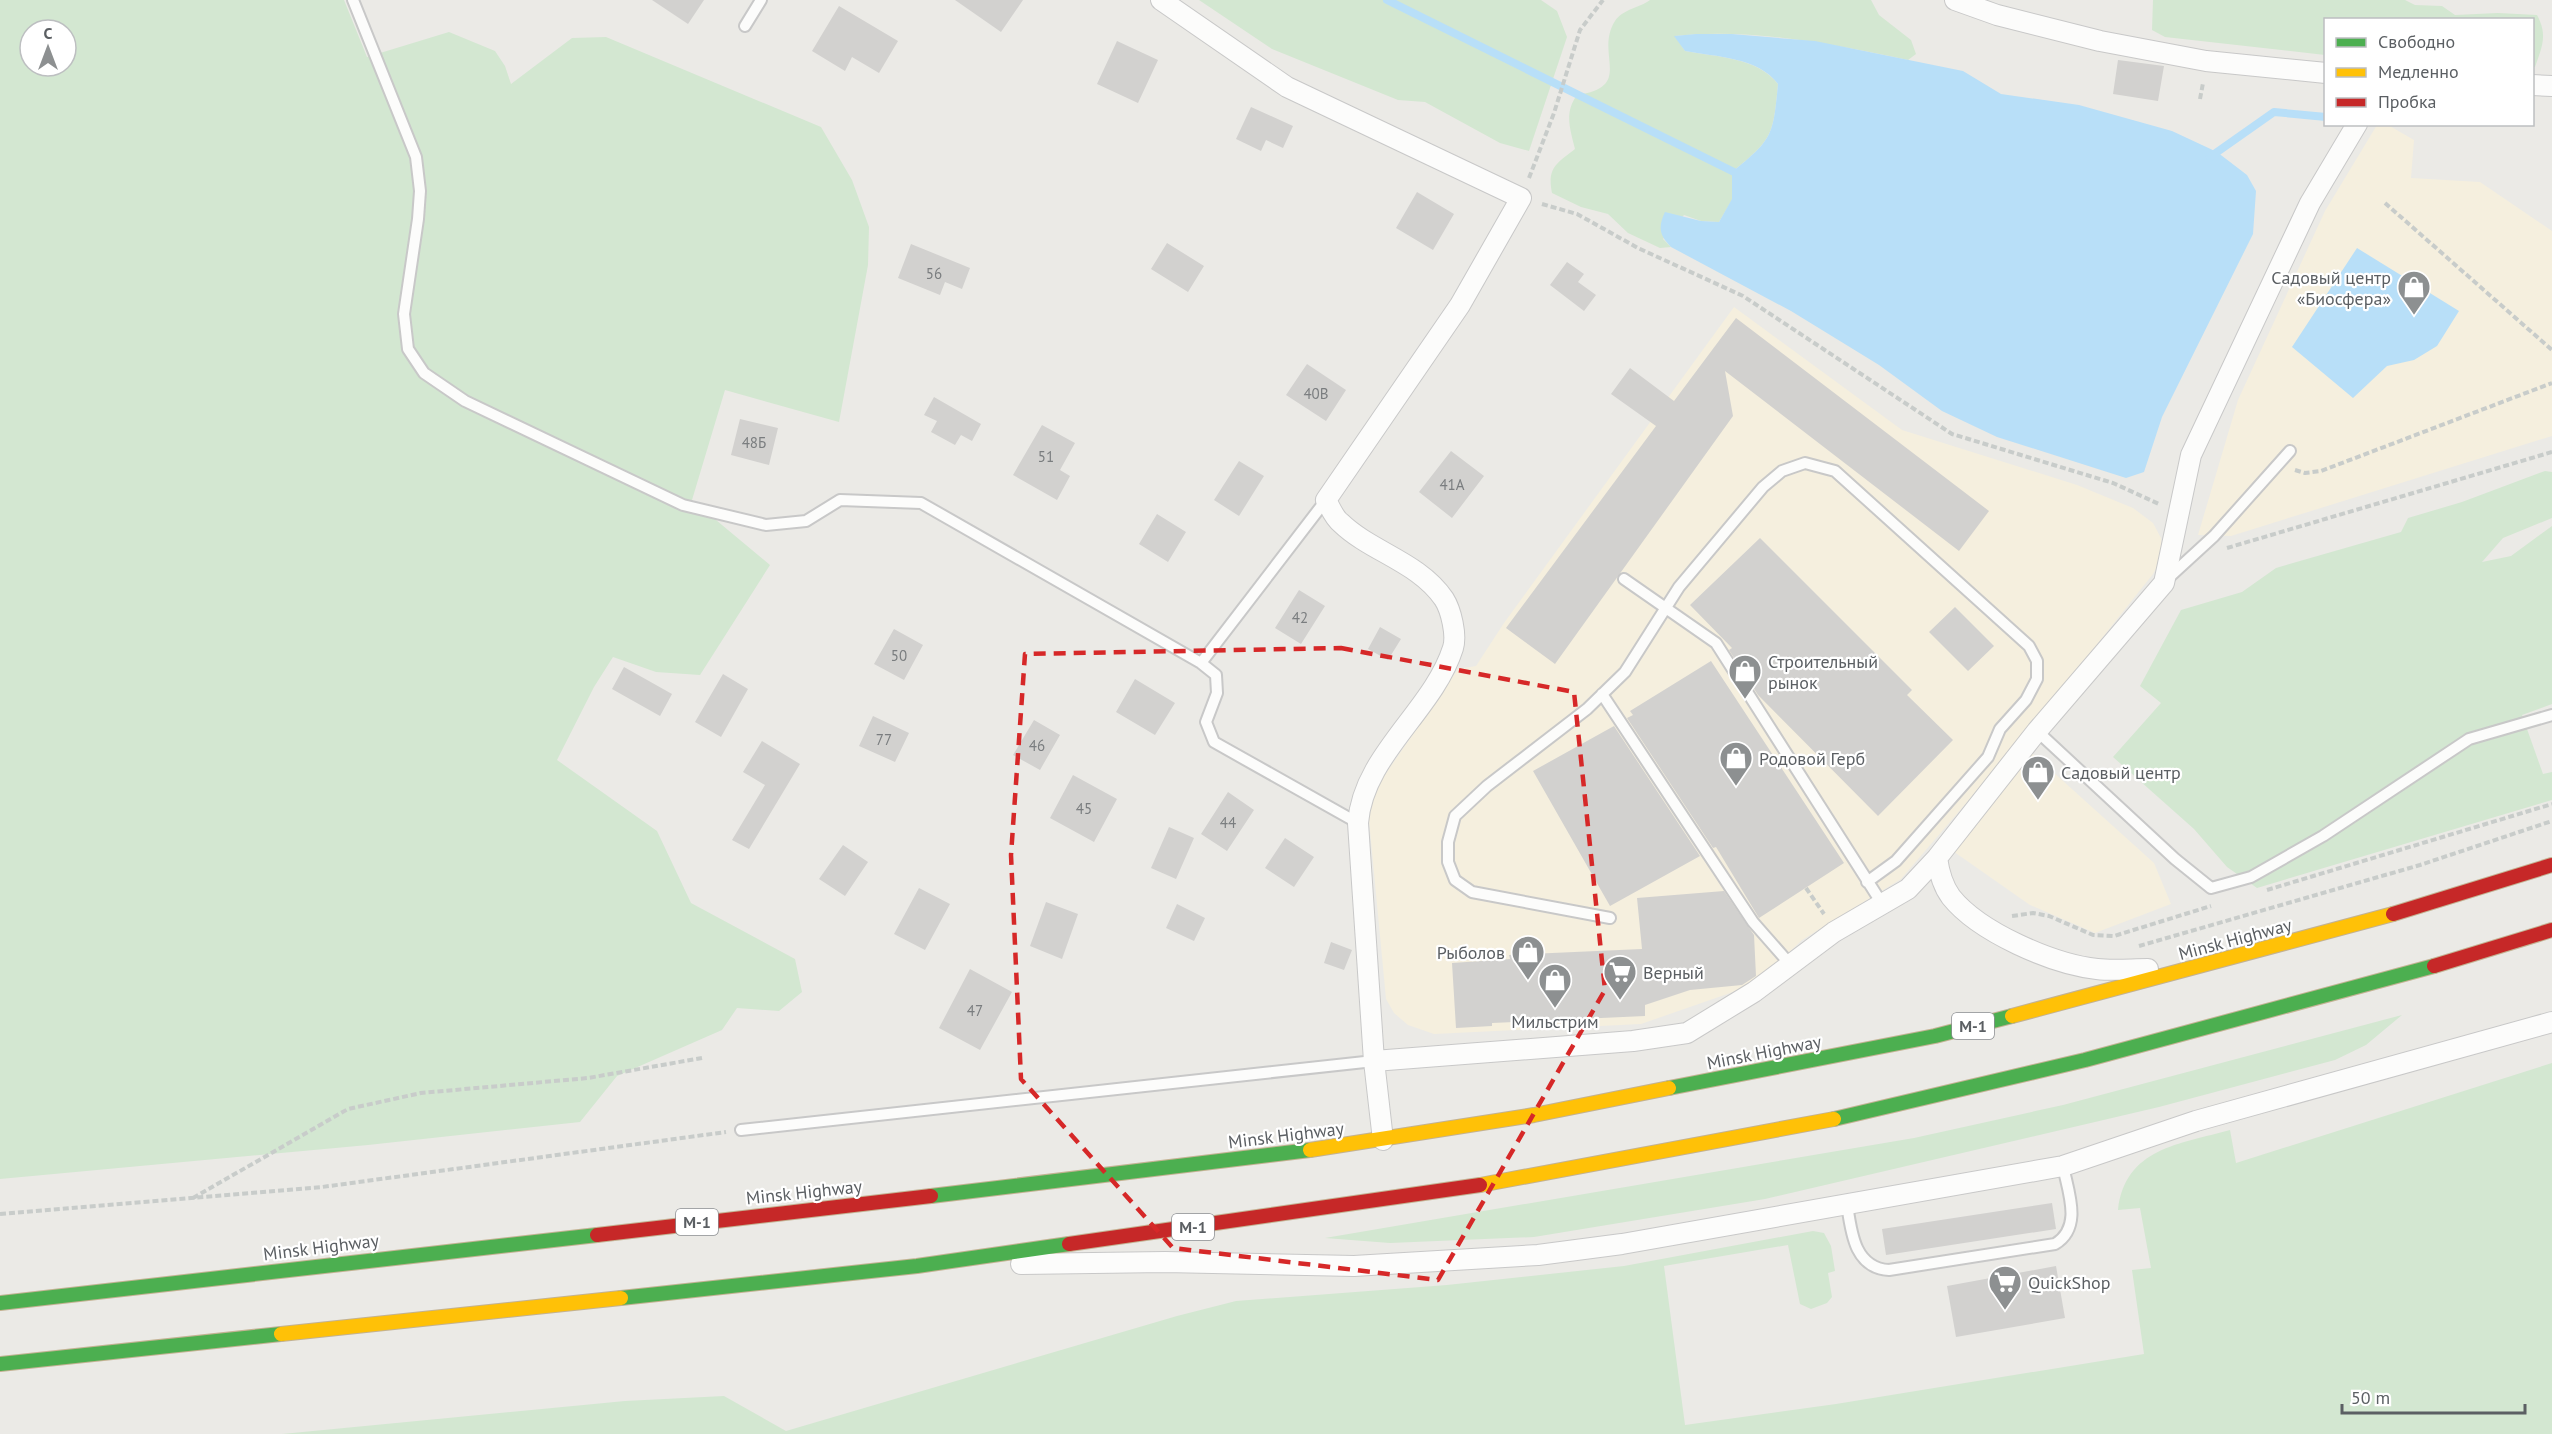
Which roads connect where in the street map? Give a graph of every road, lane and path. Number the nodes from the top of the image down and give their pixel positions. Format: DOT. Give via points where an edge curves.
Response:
graph roads {
  1 [pos="353,0"];
  2 [pos="761,0"];
  3 [pos="1161,0"];
  4 [pos="1603,0"];
  5 [pos="1955,0"];
  6 [pos="745,26"];
  7 [pos="2324,73"];
  8 [pos="2534,85"];
  9 [pos="2552,86"];
  10 [pos="2356,126"];
  11 [pos="1521,198"];
  12 [pos="2385,203"];
  13 [pos="2552,350"];
  14 [pos="2552,383"];
  15 [pos="2290,451"];
  16 [pos="2552,452"];
  17 [pos="2277,465"];
  18 [pos="1326,500"];
  19 [pos="2179,512"];
  20 [pos="2199,550"];
  21 [pos="1624,579"];
  22 [pos="2164,583"];
  23 [pos="1666,609"];
  24 [pos="1201,663"];
  25 [pos="1602,694"];
  26 [pos="2552,715"];
  27 [pos="2037,731"];
  28 [pos="2552,821"];
  29 [pos="1358,823"];
  30 [pos="1937,858"];
  31 [pos="2552,865"];
  32 [pos="1867,882"];
  33 [pos="1806,888"];
  34 [pos="1908,889"];
  35 [pos="1949,895"];
  36 [pos="1881,902"];
  37 [pos="1823,910"];
  38 [pos="2005,917"];
  39 [pos="1610,918"];
  40 [pos="2014,921"];
  41 [pos="2552,930"];
  42 [pos="2137,947"];
  43 [pos="1790,963"];
  44 [pos="2197,968"];
  45 [pos="2552,1022"];
  46 [pos="702,1058"];
  47 [pos="1374,1061"];
  48 [pos="741,1130"];
  49 [pos="1383,1140"];
  50 [pos="2063,1166"];
  51 [pos="193,1198"];
  52 [pos="1846,1204"];
  53 [pos="0,1214"];
  54 [pos="917,1266"];
  55 [pos="0,1303"];
  56 [pos="0,1364"];
  1 -- 24 [label="lane" via="416,157 418,219 404,314 408,349 424,373 465,402 683,505 766,525 806,521 840,500 921,503"];
  2 -- 6 [label="lane"];
  3 -- 11 [label="street" via="1287,87"];
  4 -- 11 [label="path" via="1580,30"];
  5 -- 7 [label="street" via="1996,15 2100,41 2206,61"];
  8 -- 9 [label="street"];
  10 -- 19 [label="street" via="2310,203 2191,455"];
  11 -- 18 [label="street" via="1460,305"];
  11 -- 19 [label="path" via="1577,214 1638,248 1743,296 1952,435 2113,483"];
  12 -- 13 [label="path"];
  14 -- 17 [label="path" via="2320,471 2305,473"];
  15 -- 17 [label="lane"];
  16 -- 20 [label="path" via="2235,548"];
  17 -- 20 [label="lane"];
  18 -- 24 [label="lane"];
  18 -- 29 [label="street" via="1340,523 1422,576 1444,599 1452,621 1454,645 1445,666 1371,779 1359,804"];
  19 -- 22 [label="street"];
  20 -- 22 [label="lane"];
  21 -- 23 [label="lane"];
  22 -- 27 [label="street"];
  23 -- 25 [label="lane" via="1625,672"];
  23 -- 32 [label="lane" via="1716,643"];
  23 -- 32 [label="lane" via="1679,587 1763,487 1782,471 1805,463 1835,471 2029,646 2037,661 2037,679 2026,700 2000,729 1988,757 1896,861"];
  24 -- 29 [label="lane" via="1216,675 1217,693 1206,722 1214,742"];
  25 -- 39 [label="lane" via="1455,816 1448,842 1448,862 1455,880 1472,892"];
  25 -- 43 [label="lane" via="1754,922"];
  26 -- 27 [label="lane" via="2469,739 2323,836 2251,877 2211,888"];
  27 -- 30 [label="street"];
  28 -- 42 [label="path" via="2420,865"];
  29 -- 47 [label="street"];
  30 -- 34 [label="street"];
  30 -- 35 [label="street" via="1940,877"];
  31 -- 44 [label="highway, Minsk Highway / М-1" via="2374,920"];
  32 -- 36 [label="lane"];
  33 -- 37 [label="path"];
  34 -- 35 [label="street"];
  34 -- 36 [label="street"];
  35 -- 44 [label="street" via="1965,913 2047,956 2097,969"];
  36 -- 43 [label="street"];
  38 -- 40 [label="path"];
  41 -- 54 [label="highway, М-1" via="2377,983 2106,1055 1857,1115 1458,1189"];
  43 -- 47 [label="street" via="1754,992 1687,1033 1633,1041"];
  44 -- 49 [label="highway, Minsk Highway / М-1" via="1935,1036"];
  45 -- 50 [label="street" via="2196,1121"];
  46 -- 51 [label="path" via="588,1078 421,1093 348,1109"];
  47 -- 48 [label="lane"];
  47 -- 49 [label="street"];
  48 -- 51 [label="path" via="322,1187"];
  49 -- 55 [label="highway, Minsk Highway / М-1" via="1119,1175"];
  50 -- 52 [label="street"];
  50 -- 52 [label="lane" via="2073,1214 2068,1231 2055,1244 1877,1269 1857,1251"];
  51 -- 53 [label="path"];
  52 -- 54 [label="street" via="1538,1255 1354,1266 1165,1262"];
  54 -- 56 [label="highway, М-1"];
}
